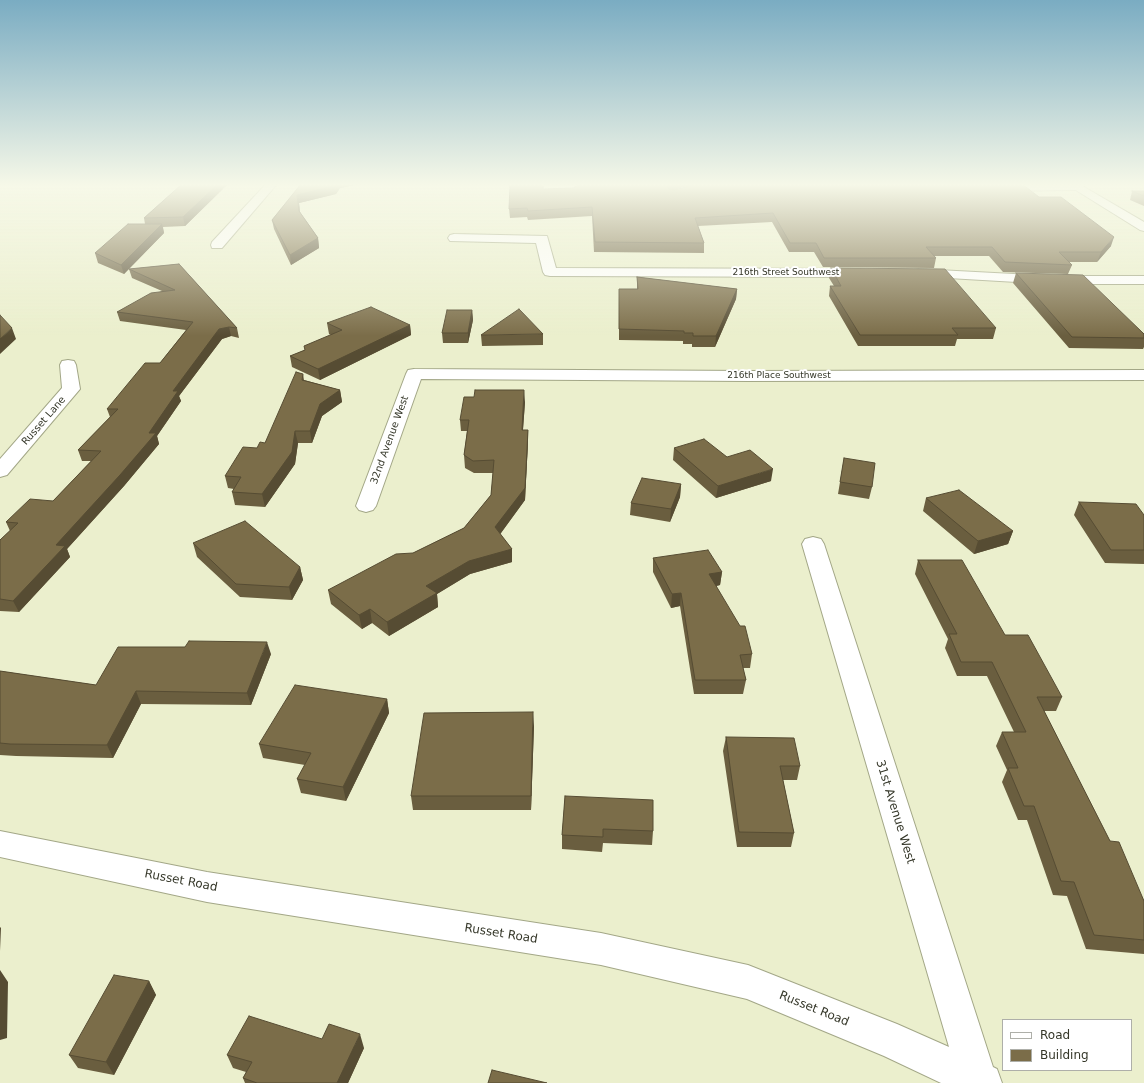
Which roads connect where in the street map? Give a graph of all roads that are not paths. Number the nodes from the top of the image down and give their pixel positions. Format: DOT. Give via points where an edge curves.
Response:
graph roads {
  1 [pos="226,235"];
  2 [pos="454,238"];
  3 [pos="217,245"];
  4 [pos="876,273"];
  5 [pos="908,273"];
  6 [pos="1144,280"];
  7 [pos="68,365"];
  8 [pos="414,374"];
  9 [pos="1144,375"];
  10 [pos="0,471"];
  11 [pos="366,506"];
  12 [pos="812,544"];
  13 [pos="0,844"];
  14 [pos="980,1081"];
  1 -- 3 [label="street"];
  2 -- 4 [label="street, 216th Street Southwest" via="542,239 550,272"];
  5 -- 6 [label="street" via="1051,280"];
  7 -- 10 [label="street, Russet Lane" via="71,389"];
  8 -- 9 [label="street, 216th Place Southwest"];
  8 -- 11 [label="street, 32nd Avenue West"];
  12 -- 14 [label="street, 31st Avenue West"];
  13 -- 14 [label="street, Russet Road" via="207,887 601,950 748,982 897,1043"];
}
